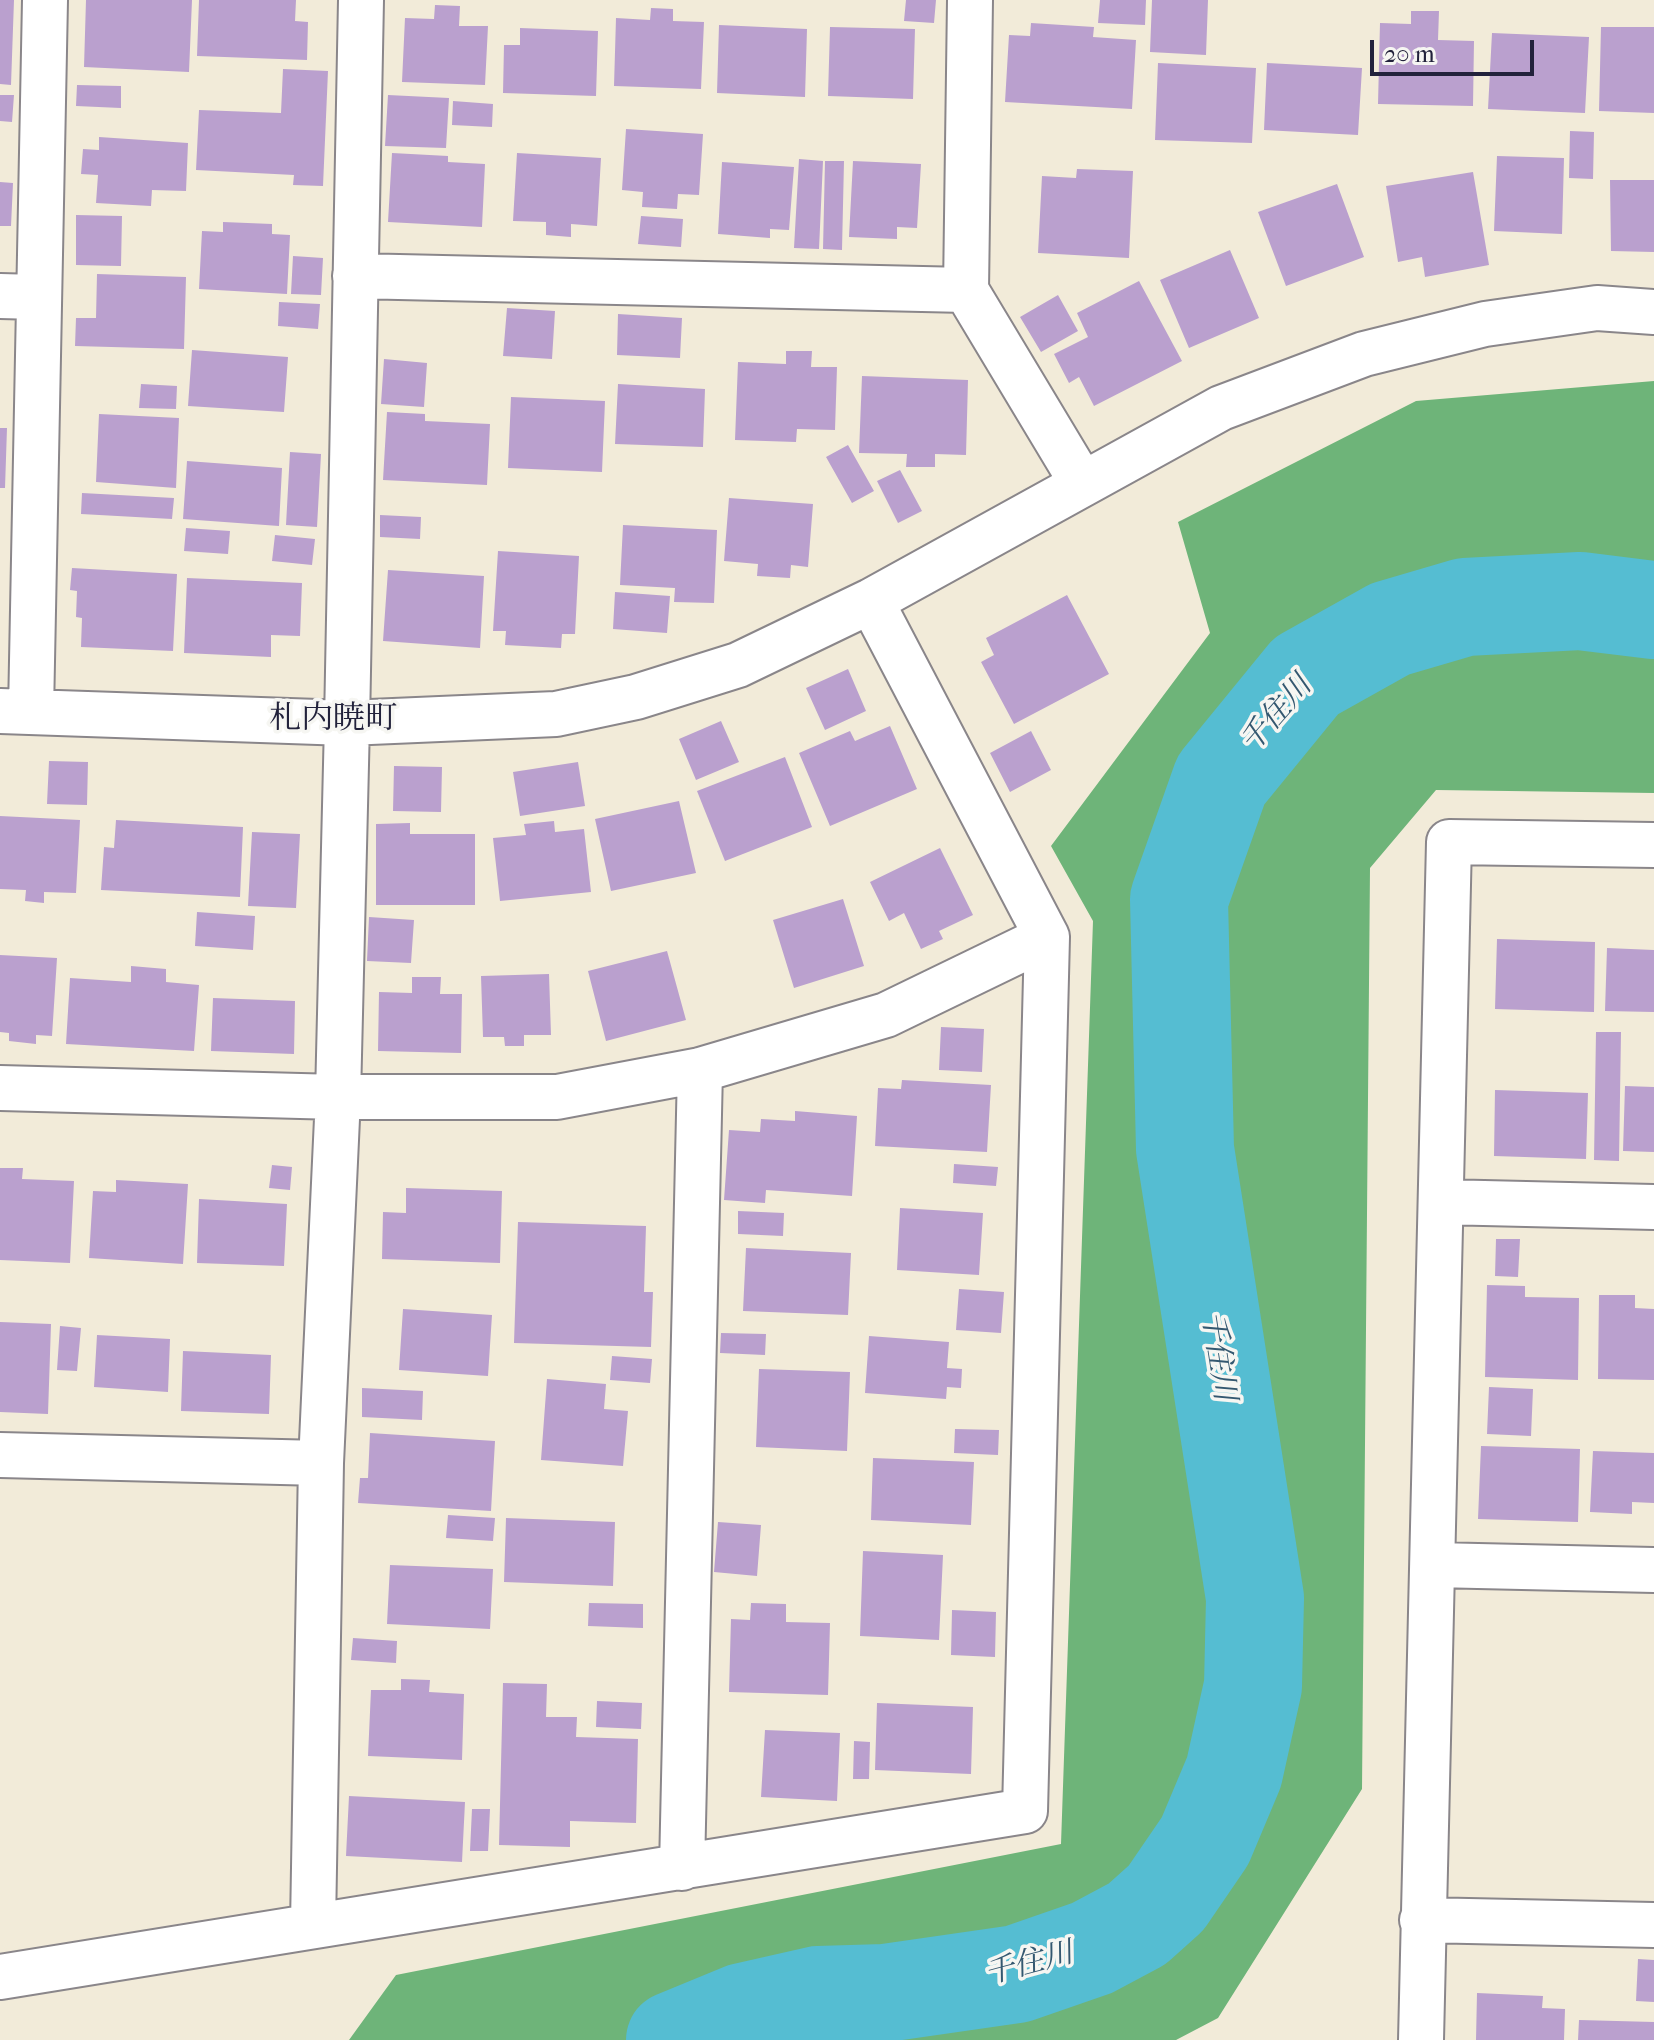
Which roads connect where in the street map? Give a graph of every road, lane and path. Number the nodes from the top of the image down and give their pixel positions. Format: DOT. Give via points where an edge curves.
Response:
graph roads {
  1 [pos="45,0"];
  2 [pos="361,0"];
  3 [pos="970,0"];
  4 [pos="355,276"];
  5 [pos="966,290"];
  6 [pos="18,297"];
  7 [pos="1654,312"];
  8 [pos="1082,483"];
  9 [pos="871,601"];
  10 [pos="15,712"];
  11 [pos="347,723"];
  12 [pos="1654,845"];
  13 [pos="1047,937"];
  14 [pos="700,1070"];
  15 [pos="0,1088"];
  16 [pos="338,1097"];
  17 [pos="1441,1202"];
  18 [pos="1654,1207"];
  19 [pos="0,1455"];
  20 [pos="321,1463"];
  21 [pos="1434,1565"];
  22 [pos="1654,1570"];
  23 [pos="682,1868"];
  24 [pos="1422,1920"];
  25 [pos="313,1925"];
  26 [pos="1654,1925"];
  27 [pos="0,1977"];
  28 [pos="1421,2040"];
  1 -- 6 [label="street"];
  2 -- 4 [label="street"];
  3 -- 5 [label="street"];
  4 -- 5 [label="street"];
  4 -- 11 [label="street"];
  5 -- 8 [label="street"];
  6 -- 10 [label="street"];
  7 -- 8 [label="street" via="1597,308 1485,324 1364,354 1221,408"];
  8 -- 9 [label="street"];
  9 -- 11 [label="street" via="738,665 636,697 556,714"];
  9 -- 13 [label="street"];
  10 -- 11 [label="street"];
  11 -- 16 [label="street"];
  12 -- 17 [label="street" via="1449,842"];
  13 -- 14 [label="street" via="886,1015"];
  13 -- 23 [label="street" via="1025,1811"];
  14 -- 16 [label="street" via="557,1097"];
  14 -- 23 [label="street"];
  15 -- 16 [label="street"];
  16 -- 20 [label="street"];
  17 -- 18 [label="street"];
  17 -- 21 [label="street"];
  19 -- 20 [label="street"];
  20 -- 25 [label="street"];
  21 -- 22 [label="street"];
  21 -- 24 [label="street"];
  23 -- 25 [label="street"];
  24 -- 26 [label="street"];
  24 -- 28 [label="street"];
  25 -- 27 [label="street"];
}
